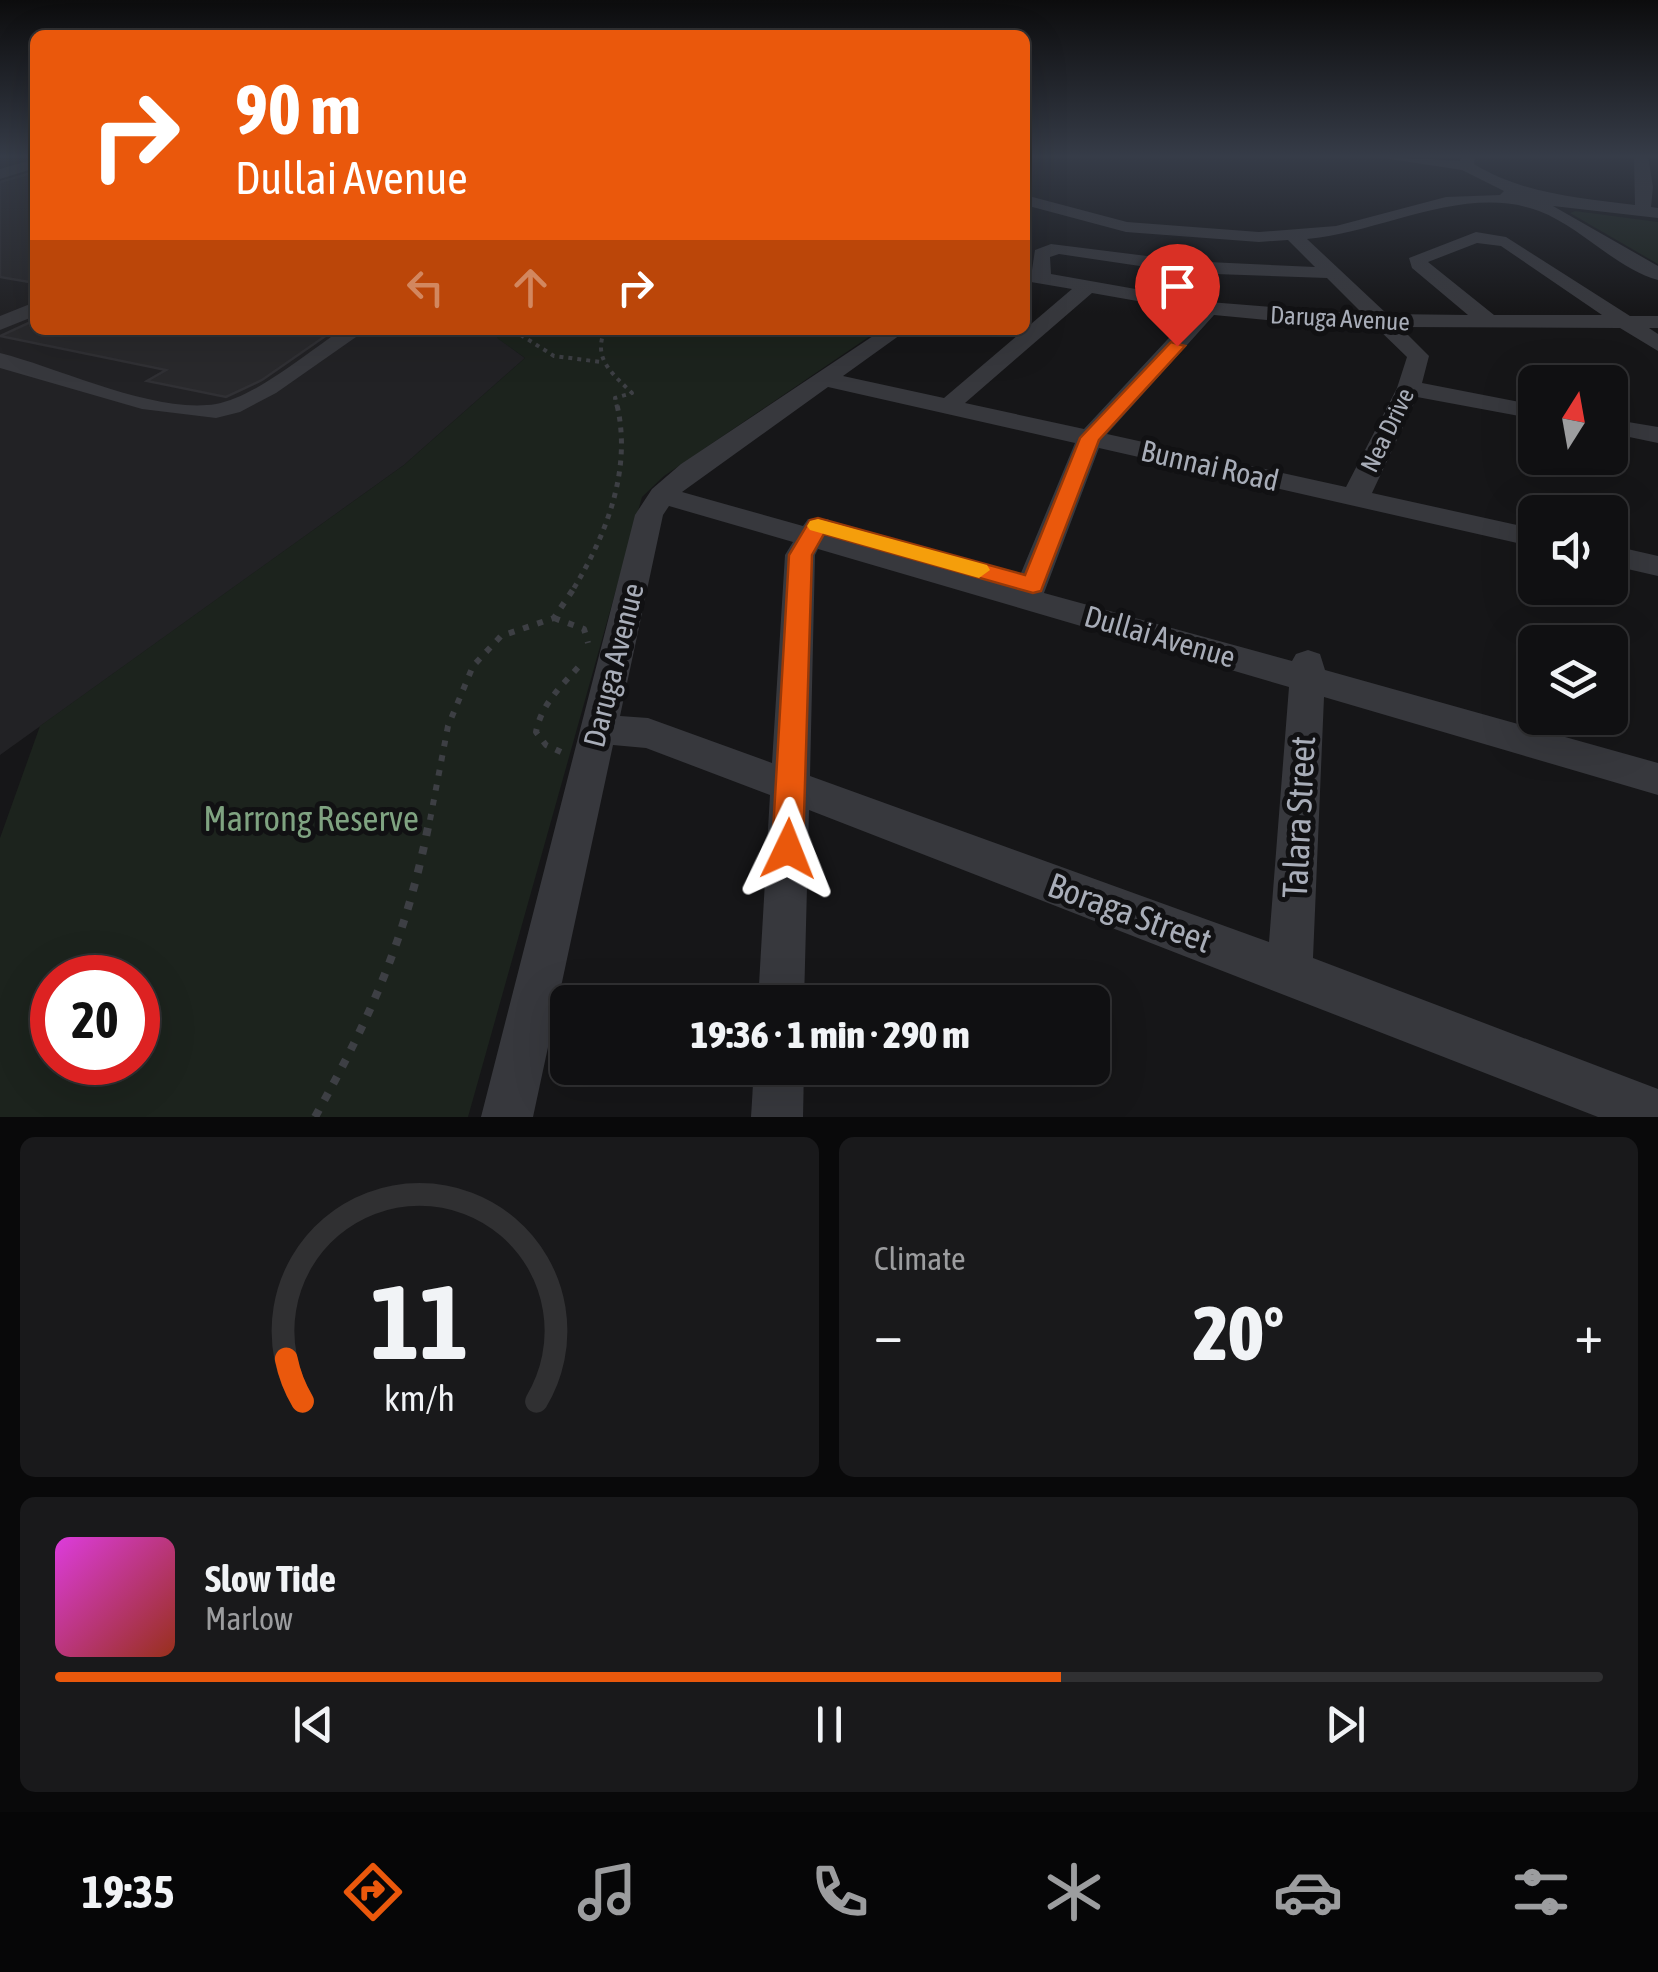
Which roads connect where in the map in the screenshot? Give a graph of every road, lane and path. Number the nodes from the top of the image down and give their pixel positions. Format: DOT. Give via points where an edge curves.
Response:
graph roads {
  1 [pos="1055,208"];
  2 [pos="1416,208"];
  3 [pos="1555,208"];
  4 [pos="1609,208"];
  5 [pos="1650,212"];
  6 [pos="1294,236"];
  7 [pos="1332,273"];
  8 [pos="1658,274"];
  9 [pos="1033,277"];
  10 [pos="1088,286"];
  11 [pos="30,296"];
  12 [pos="12,304"];
  13 [pos="1208,308"];
  14 [pos="30,310"];
  15 [pos="1626,322"];
  16 [pos="1658,322"];
  17 [pos="1384,323"];
  18 [pos="0,324"];
  19 [pos="1491,324"];
  20 [pos="1030,334"];
  21 [pos="347,335"];
  22 [pos="520,335"];
  23 [pos="602,335"];
  24 [pos="889,335"];
  25 [pos="1029,335"];
  26 [pos="1658,344"];
  27 [pos="0,360"];
  28 [pos="601,362"];
  29 [pos="826,379"];
  30 [pos="1409,388"];
  31 [pos="950,406"];
  32 [pos="1518,409"];
  33 [pos="1628,430"];
  34 [pos="1658,436"];
  35 [pos="1090,438"];
  36 [pos="668,490"];
  37 [pos="1357,498"];
  38 [pos="814,531"];
  39 [pos="1518,534"];
  40 [pos="1628,559"];
  41 [pos="1658,566"];
  42 [pos="1030,591"];
  43 [pos="554,618"];
  44 [pos="1307,671"];
  45 [pos="581,742"];
  46 [pos="1658,761"];
  47 [pos="1658,779"];
  48 [pos="790,785"];
  49 [pos="1290,972"];
  50 [pos="782,985"];
  51 [pos="778,1085"];
  52 [pos="1658,1116"];
  53 [pos="315,1117"];
  54 [pos="507,1117"];
  55 [pos="777,1117"];
  1 -- 6 [label="street" via="1126,227"];
  2 -- 6 [label="street"];
  3 -- 8 [label="street"];
  4 -- 5 [label="street"];
  6 -- 7 [label="street, Nea Drive"];
  7 -- 9 [label="street" via="1187,268 1057,248 1041,254"];
  7 -- 17 [label="street, Nea Drive"];
  9 -- 10 [label="street, Daruga Avenue"];
  10 -- 13 [label="street, Daruga Avenue"];
  10 -- 20 [label="street"];
  11 -- 12 [label="street"];
  13 -- 17 [label="street, Daruga Avenue"];
  13 -- 35 [label="street"];
  14 -- 18 [label="street"];
  15 -- 16 [label="street, Daruga Avenue"];
  15 -- 19 [label="street, Daruga Avenue"];
  15 -- 19 [label="street" via="1497,240 1470,238 1418,258"];
  15 -- 26 [label="street"];
  17 -- 19 [label="street, Daruga Avenue"];
  17 -- 30 [label="street, Nea Drive" via="1418,356"];
  21 -- 27 [label="street" via="241,403 213,412 150,403"];
  22 -- 28 [label="path" via="554,356"];
  23 -- 28 [label="path"];
  24 -- 29 [label="street"];
  25 -- 31 [label="street"];
  28 -- 43 [label="path" via="632,393 615,398 621,464 602,541"];
  29 -- 31 [label="street, Bunnai Road"];
  29 -- 36 [label="street"];
  30 -- 32 [label="street"];
  30 -- 37 [label="street, Nea Drive"];
  31 -- 35 [label="street, Bunnai Road"];
  33 -- 34 [label="street"];
  35 -- 37 [label="street, Bunnai Road"];
  35 -- 42 [label="street"];
  36 -- 38 [label="street, Dullai Avenue"];
  36 -- 45 [label="street, Daruga Avenue" via="649,515"];
  37 -- 39 [label="street, Bunnai Road"];
  38 -- 42 [label="street, Dullai Avenue"];
  38 -- 48 [label="street" via="800,555"];
  40 -- 41 [label="street"];
  42 -- 44 [label="street, Dullai Avenue"];
  43 -- 45 [label="path" via="584,629 588,653 547,700 536,732 546,745"];
  43 -- 53 [label="path" via="520,625 487,647 460,690 393,962"];
  44 -- 46 [label="street, Dullai Avenue"];
  44 -- 47 [label="street, Dullai Avenue"];
  44 -- 49 [label="street, Talara Street"];
  45 -- 48 [label="street, Boraga Street" via="648,732"];
  45 -- 54 [label="street, Daruga Avenue"];
  48 -- 49 [label="street, Boraga Street"];
  48 -- 50 [label="street"];
  49 -- 52 [label="street, Boraga Street"];
  51 -- 55 [label="street"];
}
